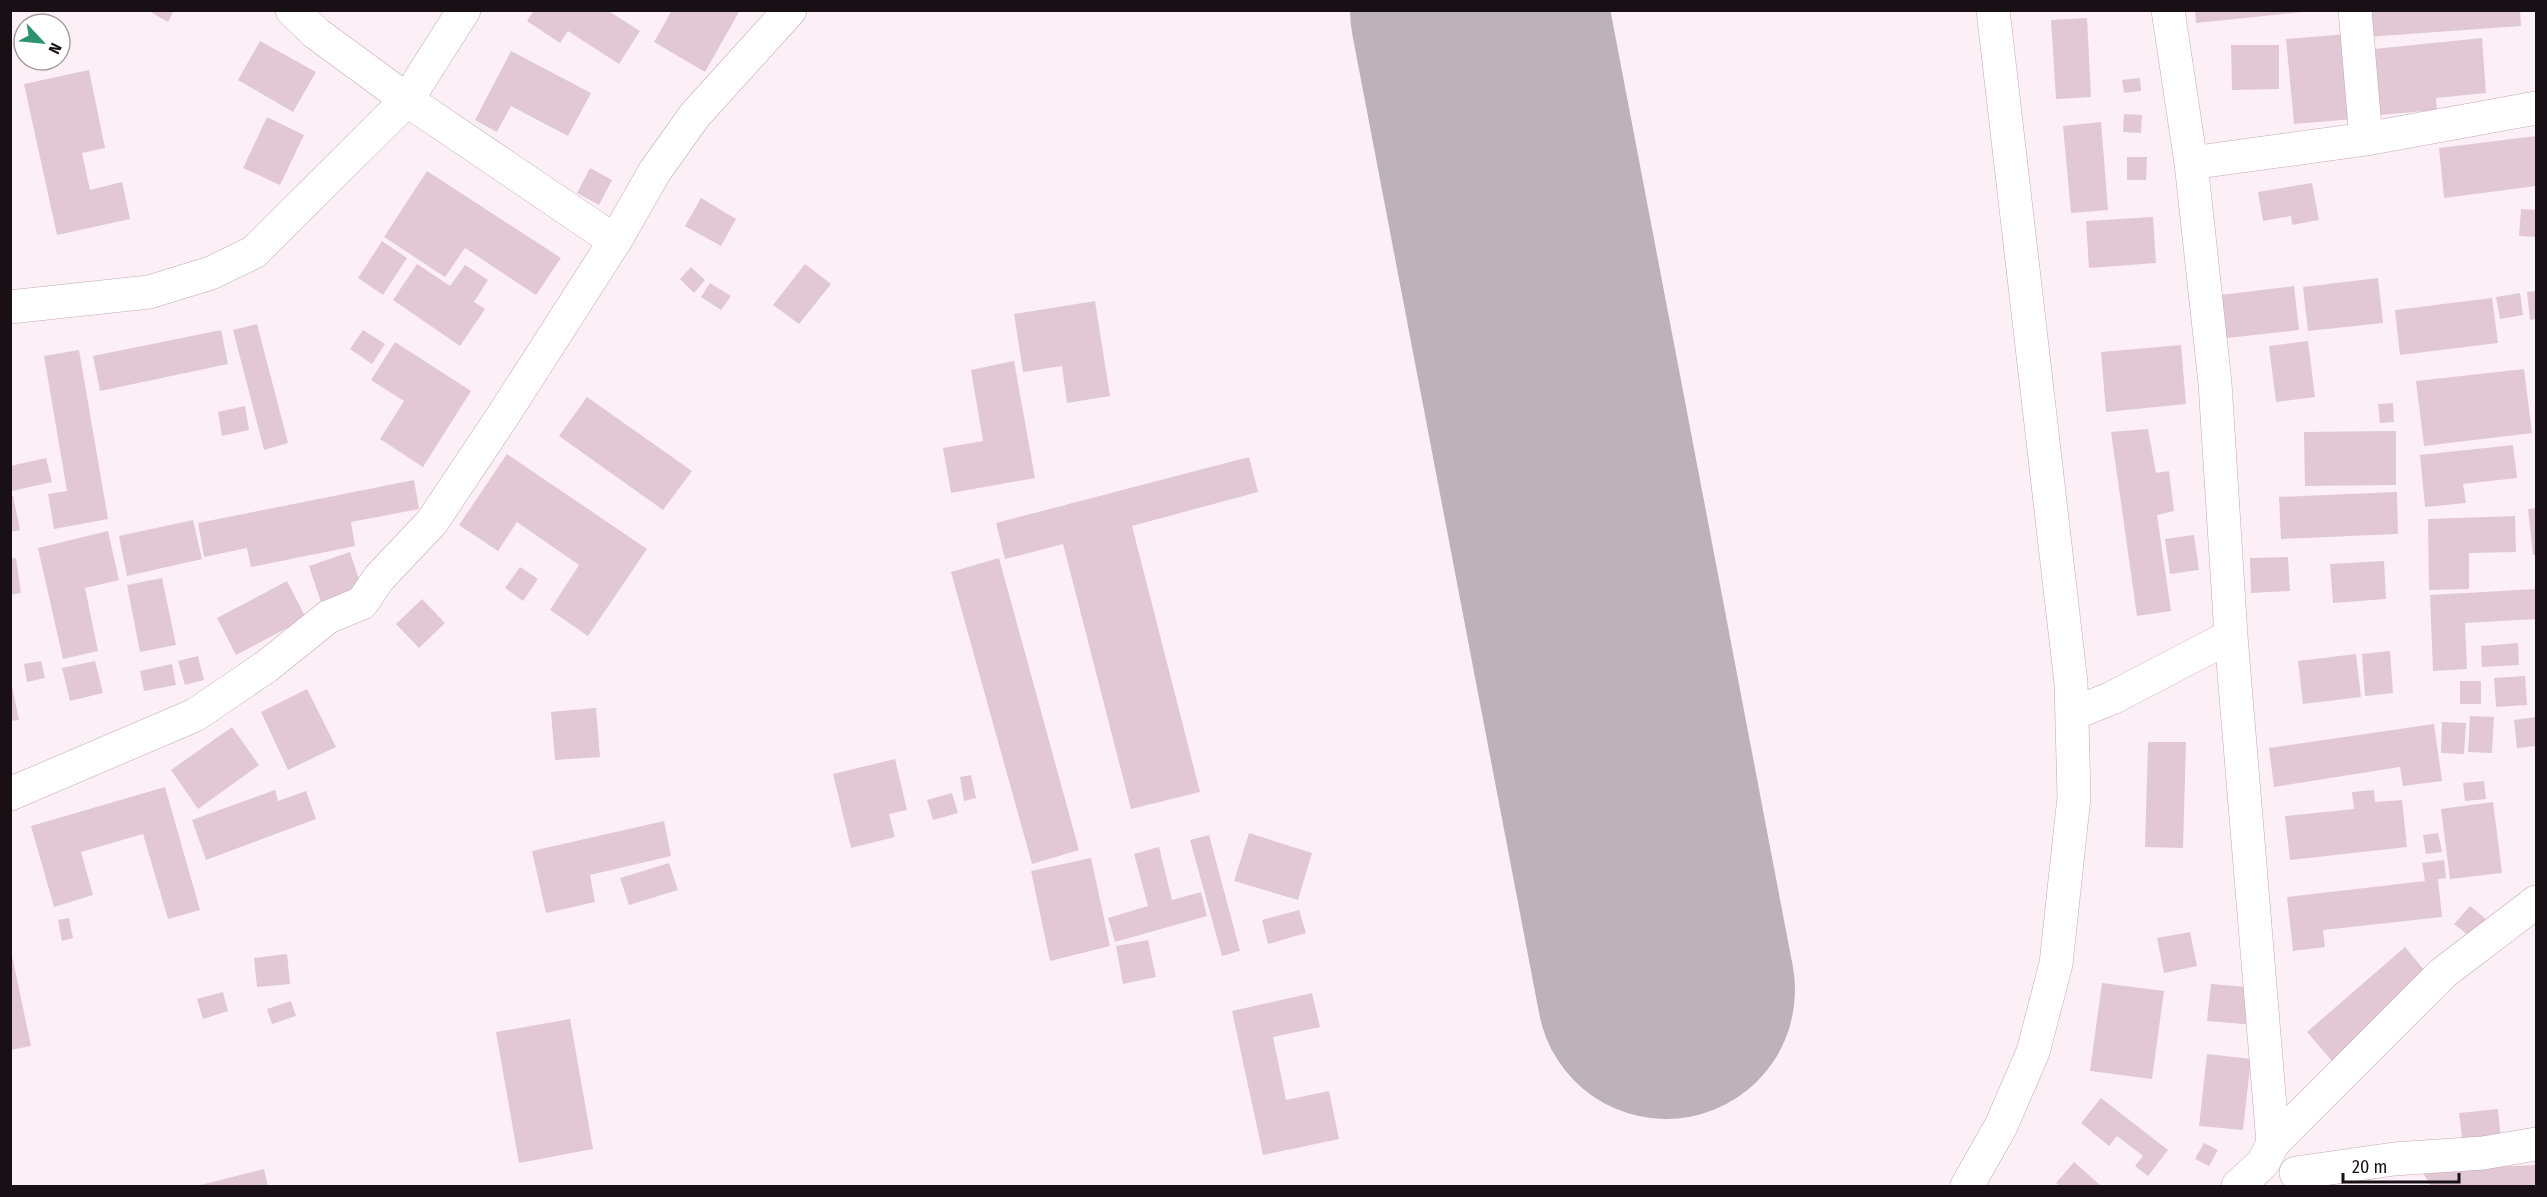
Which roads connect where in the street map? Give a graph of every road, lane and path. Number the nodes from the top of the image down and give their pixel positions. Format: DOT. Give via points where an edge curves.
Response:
graph roads {
  1 [pos="292,10"];
  2 [pos="464,10"];
  3 [pos="790,10"];
  4 [pos="1993,10"];
  5 [pos="2168,10"];
  6 [pos="2355,10"];
  7 [pos="407,100"];
  8 [pos="2536,108"];
  9 [pos="2366,139"];
  10 [pos="2191,163"];
  11 [pos="615,241"];
  12 [pos="10,307"];
  13 [pos="2231,636"];
  14 [pos="2072,714"];
  15 [pos="10,794"];
  16 [pos="2536,902"];
  17 [pos="2536,1144"];
  18 [pos="2268,1153"];
  19 [pos="2297,1180"];
  20 [pos="1967,1186"];
  21 [pos="2238,1186"];
  1 -- 7 [label="street" via="316,33"];
  2 -- 7 [label="street"];
  3 -- 11 [label="street" via="695,115 655,171"];
  4 -- 14 [label="street"];
  5 -- 10 [label="street"];
  6 -- 9 [label="street"];
  7 -- 11 [label="street"];
  7 -- 12 [label="street" via="254,252 210,273 149,292"];
  8 -- 9 [label="street"];
  9 -- 10 [label="street"];
  10 -- 13 [label="street" via="2215,383"];
  11 -- 15 [label="street" via="432,522 379,578 362,603 328,617 267,666 195,715"];
  13 -- 14 [label="street" via="2112,698"];
  13 -- 18 [label="street"];
  14 -- 20 [label="street" via="2074,797 2056,964 2032,1052 2001,1126"];
  16 -- 18 [label="street" via="2443,973"];
  17 -- 19 [label="street" via="2483,1154 2394,1159"];
  18 -- 19 [label="street"];
  18 -- 21 [label="street"];
}
